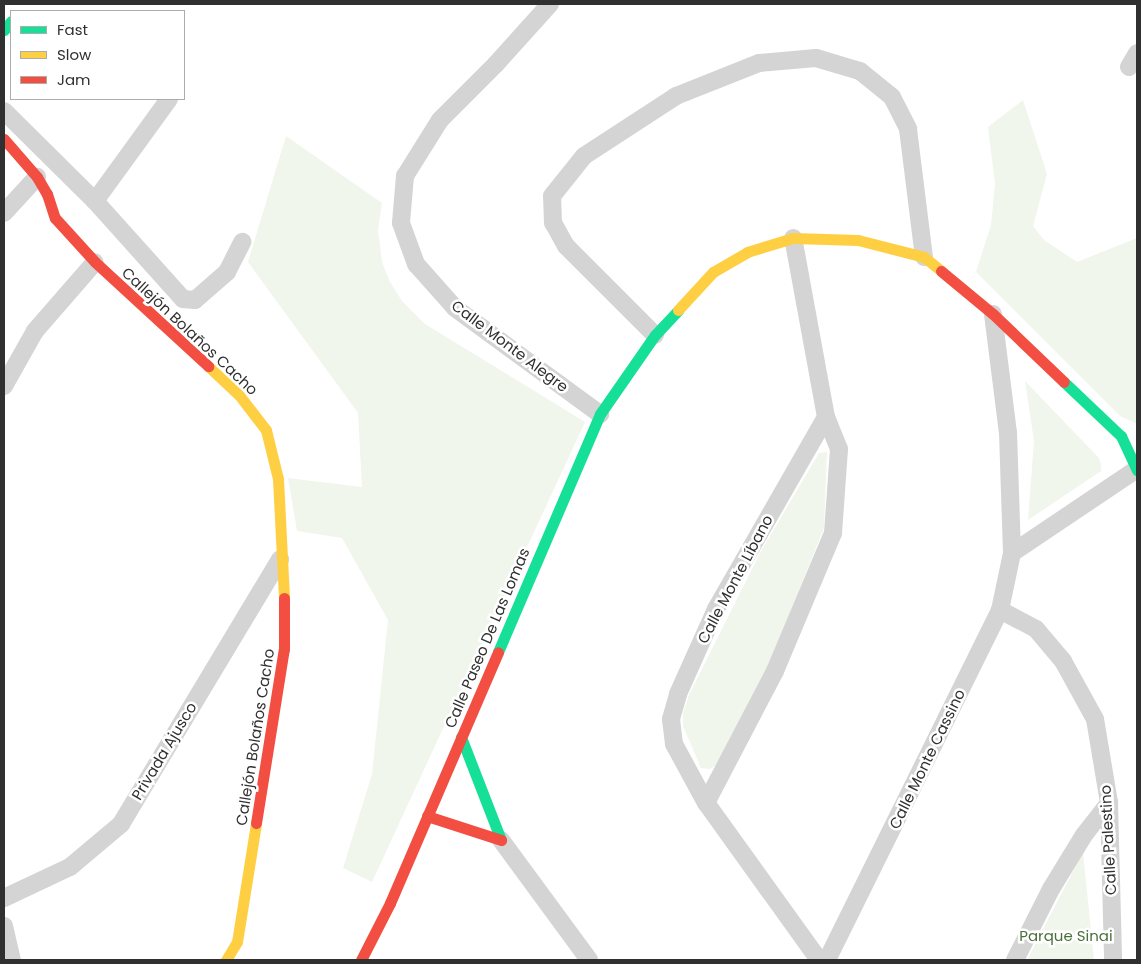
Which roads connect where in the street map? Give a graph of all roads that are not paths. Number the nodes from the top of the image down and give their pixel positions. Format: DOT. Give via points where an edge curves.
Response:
graph roads {
  1 [pos="550,4"];
  2 [pos="168,100"];
  3 [pos="4,111"];
  4 [pos="4,139"];
  5 [pos="37,178"];
  6 [pos="95,201"];
  7 [pos="4,213"];
  8 [pos="794,238"];
  9 [pos="242,242"];
  10 [pos="924,257"];
  11 [pos="95,262"];
  12 [pos="993,314"];
  13 [pos="655,335"];
  14 [pos="4,386"];
  15 [pos="600,414"];
  16 [pos="826,417"];
  17 [pos="1121,436"];
  18 [pos="1137,440"];
  19 [pos="1137,469"];
  20 [pos="1012,552"];
  21 [pos="280,559"];
  22 [pos="1000,610"];
  23 [pos="461,737"];
  24 [pos="706,803"];
  25 [pos="1109,803"];
  26 [pos="427,816"];
  27 [pos="501,840"];
  28 [pos="4,898"];
  29 [pos="4,926"];
  30 [pos="368,957"];
  31 [pos="12,960"];
  32 [pos="226,960"];
  33 [pos="589,960"];
  34 [pos="819,960"];
  35 [pos="827,960"];
  36 [pos="1015,960"];
  37 [pos="1113,960"];
  1 -- 15 [label="street, Calle Monte Alegre" via="440,120 405,176 401,223 416,264 455,308"];
  2 -- 6 [label="street"];
  3 -- 6 [label="street"];
  4 -- 5 [label="street, Callejón Bolaños Cacho"];
  5 -- 7 [label="street"];
  5 -- 11 [label="street, Callejón Bolaños Cacho" via="47,194 55,218"];
  6 -- 9 [label="street" via="183,299 195,300 227,272"];
  8 -- 10 [label="street, Calle Paseo De Las Lomas" via="858,240"];
  8 -- 13 [label="street, Calle Paseo De Las Lomas" via="747,252 713,272"];
  8 -- 16 [label="street"];
  10 -- 12 [label="street"];
  10 -- 13 [label="street" via="908,129 892,97 860,71 816,58 759,63 676,96 584,156 552,196 554,223 566,246"];
  11 -- 14 [label="street" via="35,332"];
  11 -- 21 [label="street, Callejón Bolaños Cacho" via="239,394 266,430 278,479"];
  12 -- 17 [label="street"];
  12 -- 20 [label="street, Calle Monte Cassino" via="1008,433"];
  13 -- 15 [label="street, Calle Paseo De Las Lomas"];
  15 -- 23 [label="street, Calle Paseo De Las Lomas"];
  16 -- 24 [label="street" via="839,449 833,533 775,671"];
  16 -- 24 [label="street, Calle Monte Líbano" via="716,609 678,694 671,719 674,744"];
  17 -- 18 [label="street"];
  17 -- 19 [label="street"];
  19 -- 20 [label="street"];
  20 -- 22 [label="street, Calle Monte Cassino"];
  21 -- 28 [label="street, Privada Ajusco" via="121,824 70,867"];
  21 -- 32 [label="street, Callejón Bolaños Cacho" via="285,610 284,649 237,942"];
  22 -- 25 [label="street, Calle Palestino" via="1036,628 1063,661 1095,719"];
  22 -- 35 [label="street, Calle Monte Cassino"];
  23 -- 26 [label="street, Calle Paseo De Las Lomas"];
  23 -- 27 [label="street"];
  24 -- 34 [label="street, Calle Monte Líbano"];
  25 -- 36 [label="street" via="1075,851"];
  25 -- 37 [label="street, Calle Palestino"];
  26 -- 27 [label="street"];
  26 -- 30 [label="street, Calle Paseo De Las Lomas"];
  27 -- 33 [label="street"];
  29 -- 31 [label="street"];
}
